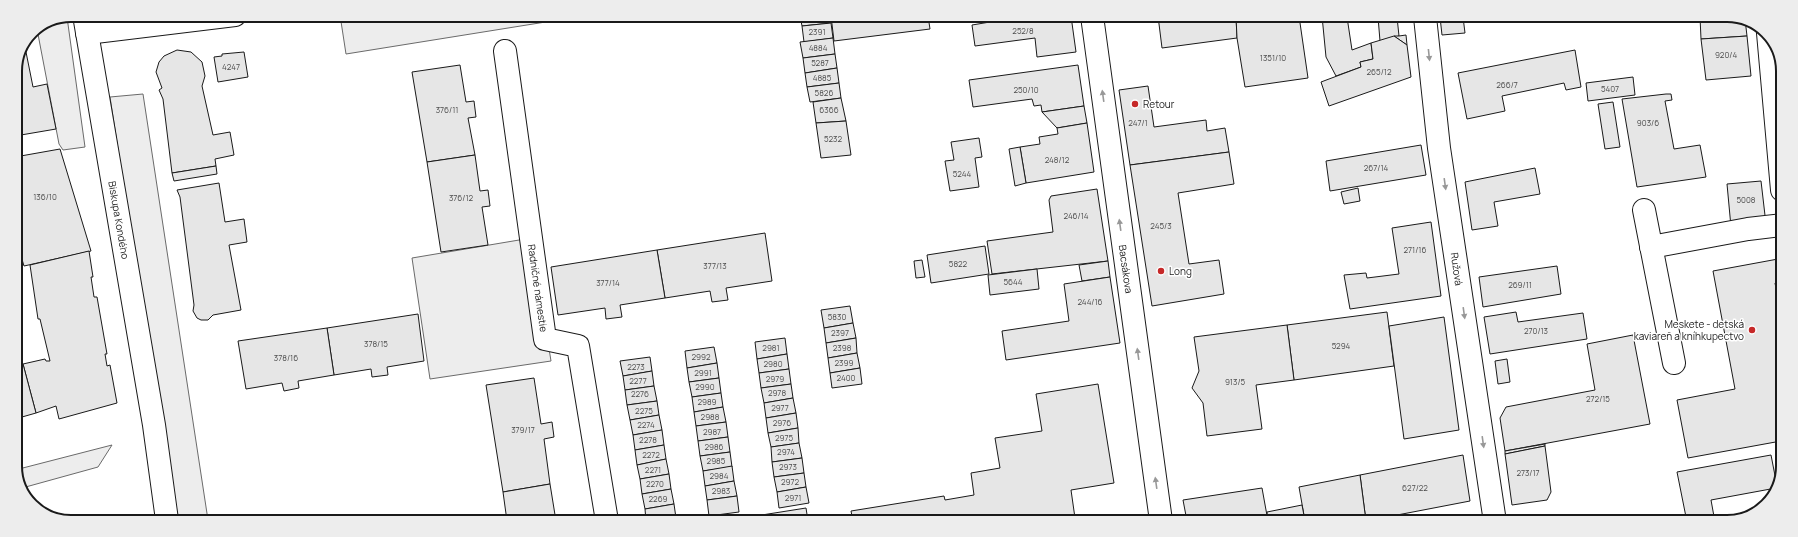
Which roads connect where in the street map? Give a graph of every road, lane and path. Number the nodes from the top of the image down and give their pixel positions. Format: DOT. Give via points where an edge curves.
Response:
graph roads {
  1 [pos="119,22"];
  2 [pos="1093,22"];
  3 [pos="1425,22"];
  4 [pos="86,24"];
  5 [pos="1769,46"];
  6 [pos="505,51"];
  7 [pos="1776,121"];
  8 [pos="1644,210"];
  9 [pos="1776,226"];
  10 [pos="1651,247"];
  11 [pos="1674,363"];
  12 [pos="166,515"];
  13 [pos="606,515"];
  14 [pos="1160,515"];
  15 [pos="1494,515"];
  1 -- 4 [label="street"];
  14 -- 2 [label="street, Bacsákova, one-way"];
  3 -- 15 [label="street, Ružová, one-way" via="1439,148"];
  4 -- 12 [label="street, Biskupa Kondého" via="154,425"];
  5 -- 7 [label="street"];
  6 -- 13 [label="street, Radničné námestie" via="545,339 578,346"];
  8 -- 10 [label="street"];
  9 -- 10 [label="street"];
  10 -- 11 [label="street"];
}
